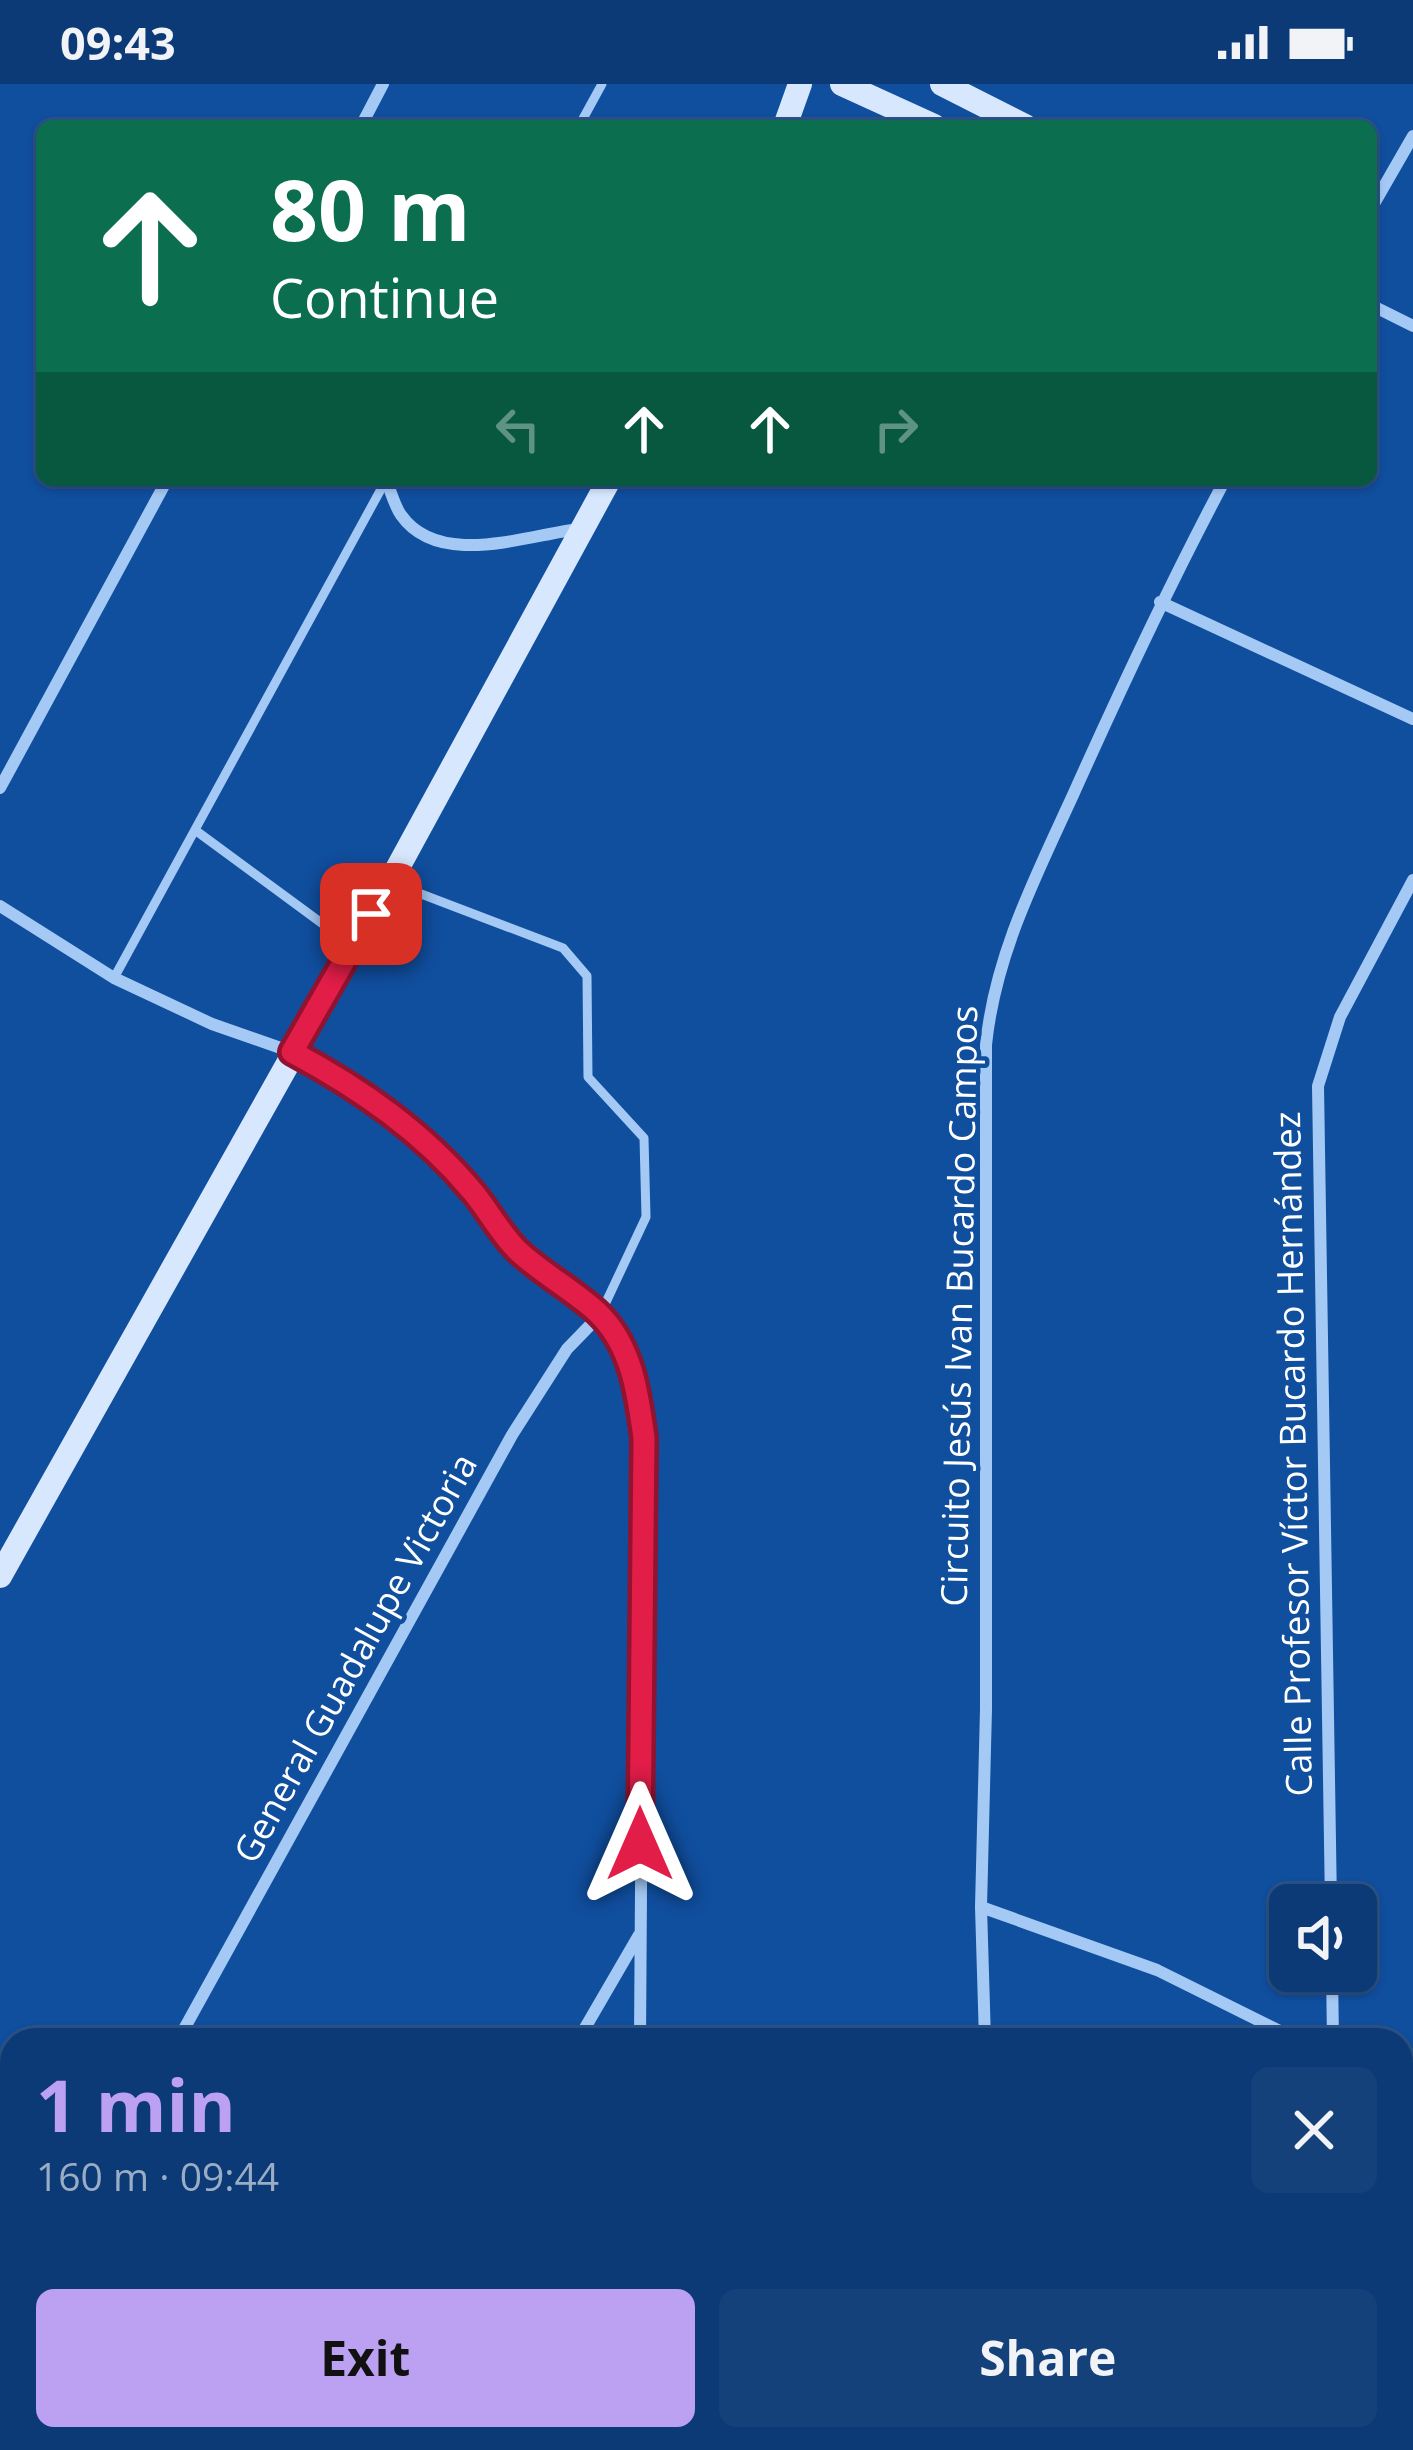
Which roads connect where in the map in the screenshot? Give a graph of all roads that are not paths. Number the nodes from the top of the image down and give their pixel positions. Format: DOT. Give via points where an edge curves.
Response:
graph roads {
  1 [pos="383,84"];
  2 [pos="602,84"];
  3 [pos="800,84"];
  4 [pos="842,84"];
  5 [pos="942,84"];
  6 [pos="364,120"];
  7 [pos="582,120"];
  8 [pos="786,120"];
  9 [pos="921,120"];
  10 [pos="1013,120"];
  11 [pos="1413,136"];
  12 [pos="1377,199"];
  13 [pos="1377,308"];
  14 [pos="1413,326"];
  15 [pos="163,486"];
  16 [pos="383,486"];
  17 [pos="389,486"];
  18 [pos="606,486"];
  19 [pos="1222,486"];
  20 [pos="583,529"];
  21 [pos="1160,602"];
  22 [pos="1413,719"];
  23 [pos="0,788"];
  24 [pos="195,830"];
  25 [pos="1413,880"];
  26 [pos="390,882"];
  27 [pos="0,906"];
  28 [pos="352,946"];
  29 [pos="114,978"];
  30 [pos="292,1052"];
  31 [pos="600,1315"];
  32 [pos="0,1576"];
  33 [pos="1331,1884"];
  34 [pos="980,1907"];
  35 [pos="640,1934"];
  36 [pos="1332,1992"];
  37 [pos="185,2028"];
  38 [pos="585,2028"];
  39 [pos="640,2028"];
  40 [pos="985,2028"];
  41 [pos="1274,2028"];
  42 [pos="1333,2028"];
  1 -- 6 [label="street"];
  2 -- 7 [label="lane"];
  3 -- 8 [label="main road"];
  4 -- 9 [label="main road"];
  5 -- 10 [label="main road"];
  11 -- 12 [label="street"];
  13 -- 14 [label="street"];
  15 -- 23 [label="street"];
  16 -- 24 [label="lane"];
  17 -- 20 [label="street" via="402,517 434,540 476,546"];
  18 -- 20 [label="main road"];
  19 -- 21 [label="street, Circuito Jesús Ivan Bucardo Campos"];
  20 -- 26 [label="main road"];
  21 -- 22 [label="street"];
  21 -- 34 [label="street, Circuito Jesús Ivan Bucardo Campos" via="1030,889 991,995"];
  24 -- 28 [label="lane"];
  24 -- 29 [label="lane"];
  25 -- 33 [label="street, Calle Profesor Víctor Bucardo Hernández" via="1340,1017 1318,1086"];
  26 -- 28 [label="main road"];
  26 -- 31 [label="lane" via="563,948 587,976 588,1077 644,1138 646,1217"];
  27 -- 29 [label="street"];
  28 -- 30 [label="main road"];
  29 -- 30 [label="street"];
  30 -- 31 [label="street" via="418,1134 517,1250"];
  30 -- 32 [label="main road"];
  31 -- 35 [label="street" via="627,1356 644,1438"];
  31 -- 37 [label="street, General Guadalupe Victoria" via="567,1348 512,1435"];
  34 -- 40 [label="street, Circuito Jesús Ivan Bucardo Campos"];
  34 -- 41 [label="street" via="1157,1970"];
  35 -- 38 [label="street"];
  35 -- 39 [label="street"];
  36 -- 42 [label="street"];
}
